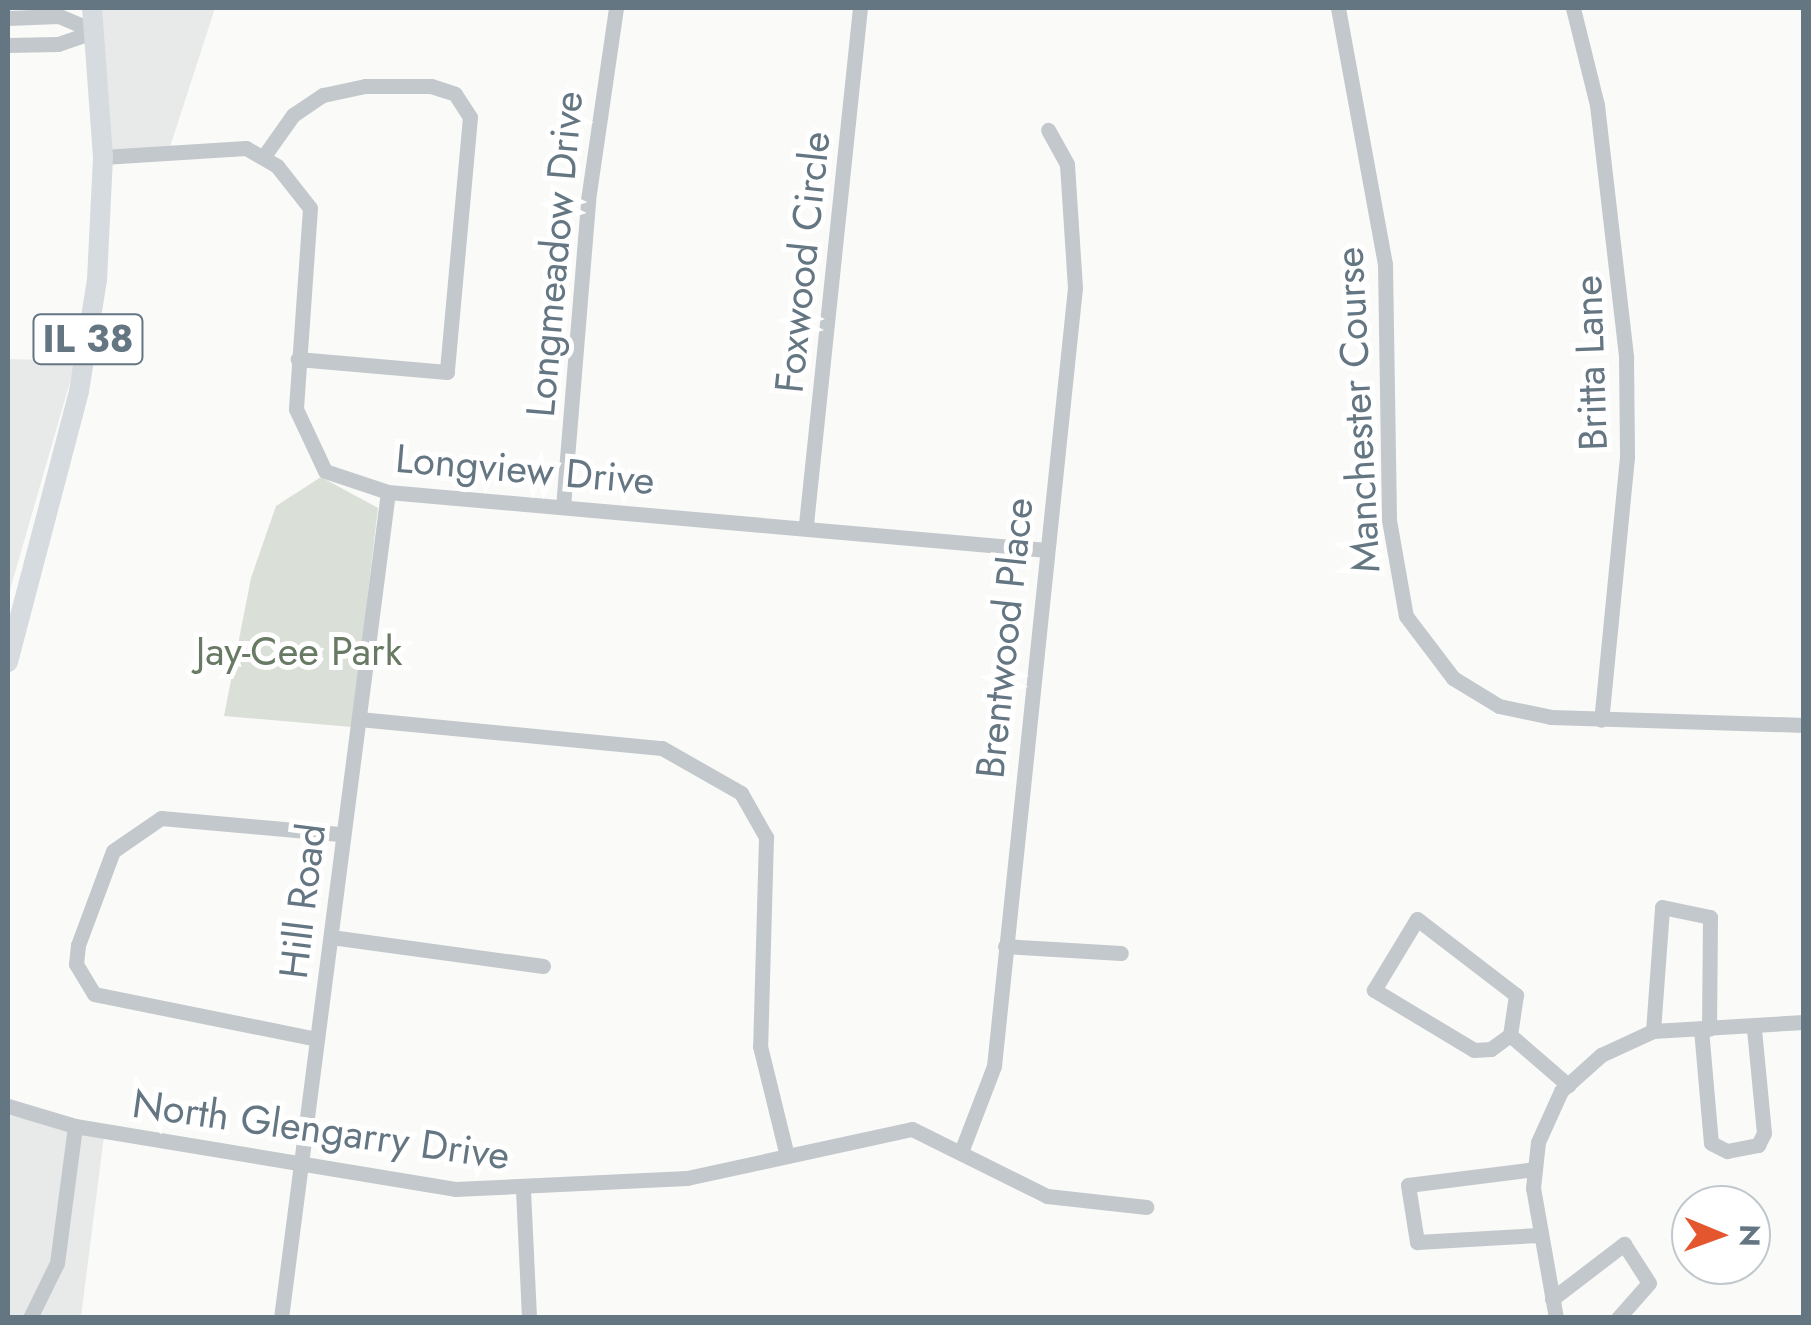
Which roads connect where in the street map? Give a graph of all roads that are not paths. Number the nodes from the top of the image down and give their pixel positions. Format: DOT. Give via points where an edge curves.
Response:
graph roads {
  1 [pos="92,8"];
  2 [pos="616,8"];
  3 [pos="860,8"];
  4 [pos="1338,8"];
  5 [pos="1573,8"];
  6 [pos="8,18"];
  7 [pos="95,31"];
  8 [pos="8,45"];
  9 [pos="1048,130"];
  10 [pos="264,156"];
  11 [pos="103,157"];
  12 [pos="298,359"];
  13 [pos="388,492"];
  14 [pos="563,508"];
  15 [pos="806,524"];
  16 [pos="1046,550"];
  17 [pos="8,662"];
  18 [pos="359,719"];
  19 [pos="1601,720"];
  20 [pos="1804,725"];
  21 [pos="342,834"];
  22 [pos="330,937"];
  23 [pos="1005,946"];
  24 [pos="1121,954"];
  25 [pos="544,966"];
  26 [pos="1804,1022"];
  27 [pos="1705,1029"];
  28 [pos="1754,1029"];
  29 [pos="1654,1031"];
  30 [pos="1510,1035"];
  31 [pos="316,1038"];
  32 [pos="1568,1085"];
  33 [pos="8,1106"];
  34 [pos="75,1126"];
  35 [pos="786,1152"];
  36 [pos="961,1152"];
  37 [pos="301,1168"];
  38 [pos="1535,1169"];
  39 [pos="523,1190"];
  40 [pos="1146,1206"];
  41 [pos="1540,1235"];
  42 [pos="1552,1300"];
  43 [pos="30,1318"];
  44 [pos="281,1318"];
  45 [pos="529,1318"];
  46 [pos="1556,1318"];
  47 [pos="1618,1318"];
  1 -- 7 [label="main road, IL 38"];
  2 -- 14 [label="street, Longmeadow Drive" via="590,183"];
  3 -- 15 [label="street, Foxwood Circle"];
  4 -- 19 [label="street, Manchester Course" via="1386,264 1389,520 1406,616 1453,678 1499,706"];
  5 -- 19 [label="street, Britta Lane" via="1598,105 1626,357 1627,457"];
  6 -- 7 [label="street" via="59,16"];
  7 -- 8 [label="street"];
  7 -- 11 [label="main road, IL 38"];
  9 -- 16 [label="street, Brentwood Place" via="1067,164 1075,288"];
  10 -- 11 [label="street" via="236,148"];
  10 -- 12 [label="street, Longview Drive" via="312,213"];
  10 -- 12 [label="street" via="293,115 324,95 366,86 432,86 455,94 470,117 447,372"];
  11 -- 17 [label="main road, IL 38" via="80,391"];
  12 -- 13 [label="street, Longview Drive" via="296,408 318,462"];
  13 -- 14 [label="street, Longview Drive"];
  13 -- 18 [label="street, Hill Road"];
  14 -- 15 [label="street, Longview Drive"];
  15 -- 16 [label="street, Longview Drive"];
  16 -- 23 [label="street, Brentwood Place"];
  18 -- 21 [label="street, Hill Road"];
  18 -- 35 [label="street" via="662,748 741,793 766,837 760,1046"];
  19 -- 20 [label="street, Manchester Course"];
  21 -- 22 [label="street, Hill Road"];
  21 -- 31 [label="street" via="161,818 114,850 78,945 76,964 94,994"];
  22 -- 25 [label="street"];
  22 -- 31 [label="street, Hill Road"];
  23 -- 24 [label="street"];
  23 -- 36 [label="street, Brentwood Place" via="990,1082"];
  26 -- 28 [label="street"];
  27 -- 28 [label="street"];
  27 -- 28 [label="street" via="1712,1143 1727,1151 1758,1145 1764,1133"];
  27 -- 29 [label="street"];
  27 -- 29 [label="street" via="1710,917 1700,908 1662,908"];
  29 -- 32 [label="street" via="1602,1055"];
  30 -- 30 [label="street" via="1516,995 1416,919 1374,990 1474,1050"];
  30 -- 32 [label="street"];
  31 -- 37 [label="street, Hill Road"];
  32 -- 38 [label="street"];
  33 -- 34 [label="street, North Glengarry Drive"];
  34 -- 37 [label="street, North Glengarry Drive"];
  34 -- 43 [label="street" via="57,1264"];
  35 -- 36 [label="street, North Glengarry Drive" via="912,1129"];
  35 -- 39 [label="street, North Glengarry Drive" via="687,1178"];
  36 -- 40 [label="street, North Glengarry Drive" via="1047,1196"];
  37 -- 39 [label="street, North Glengarry Drive"];
  37 -- 44 [label="street, Hill Road"];
  38 -- 41 [label="street"];
  38 -- 41 [label="street" via="1408,1184 1416,1242"];
  39 -- 45 [label="street"];
  41 -- 42 [label="street"];
  42 -- 46 [label="street"];
  42 -- 47 [label="street" via="1624,1244 1649,1283"];
}
